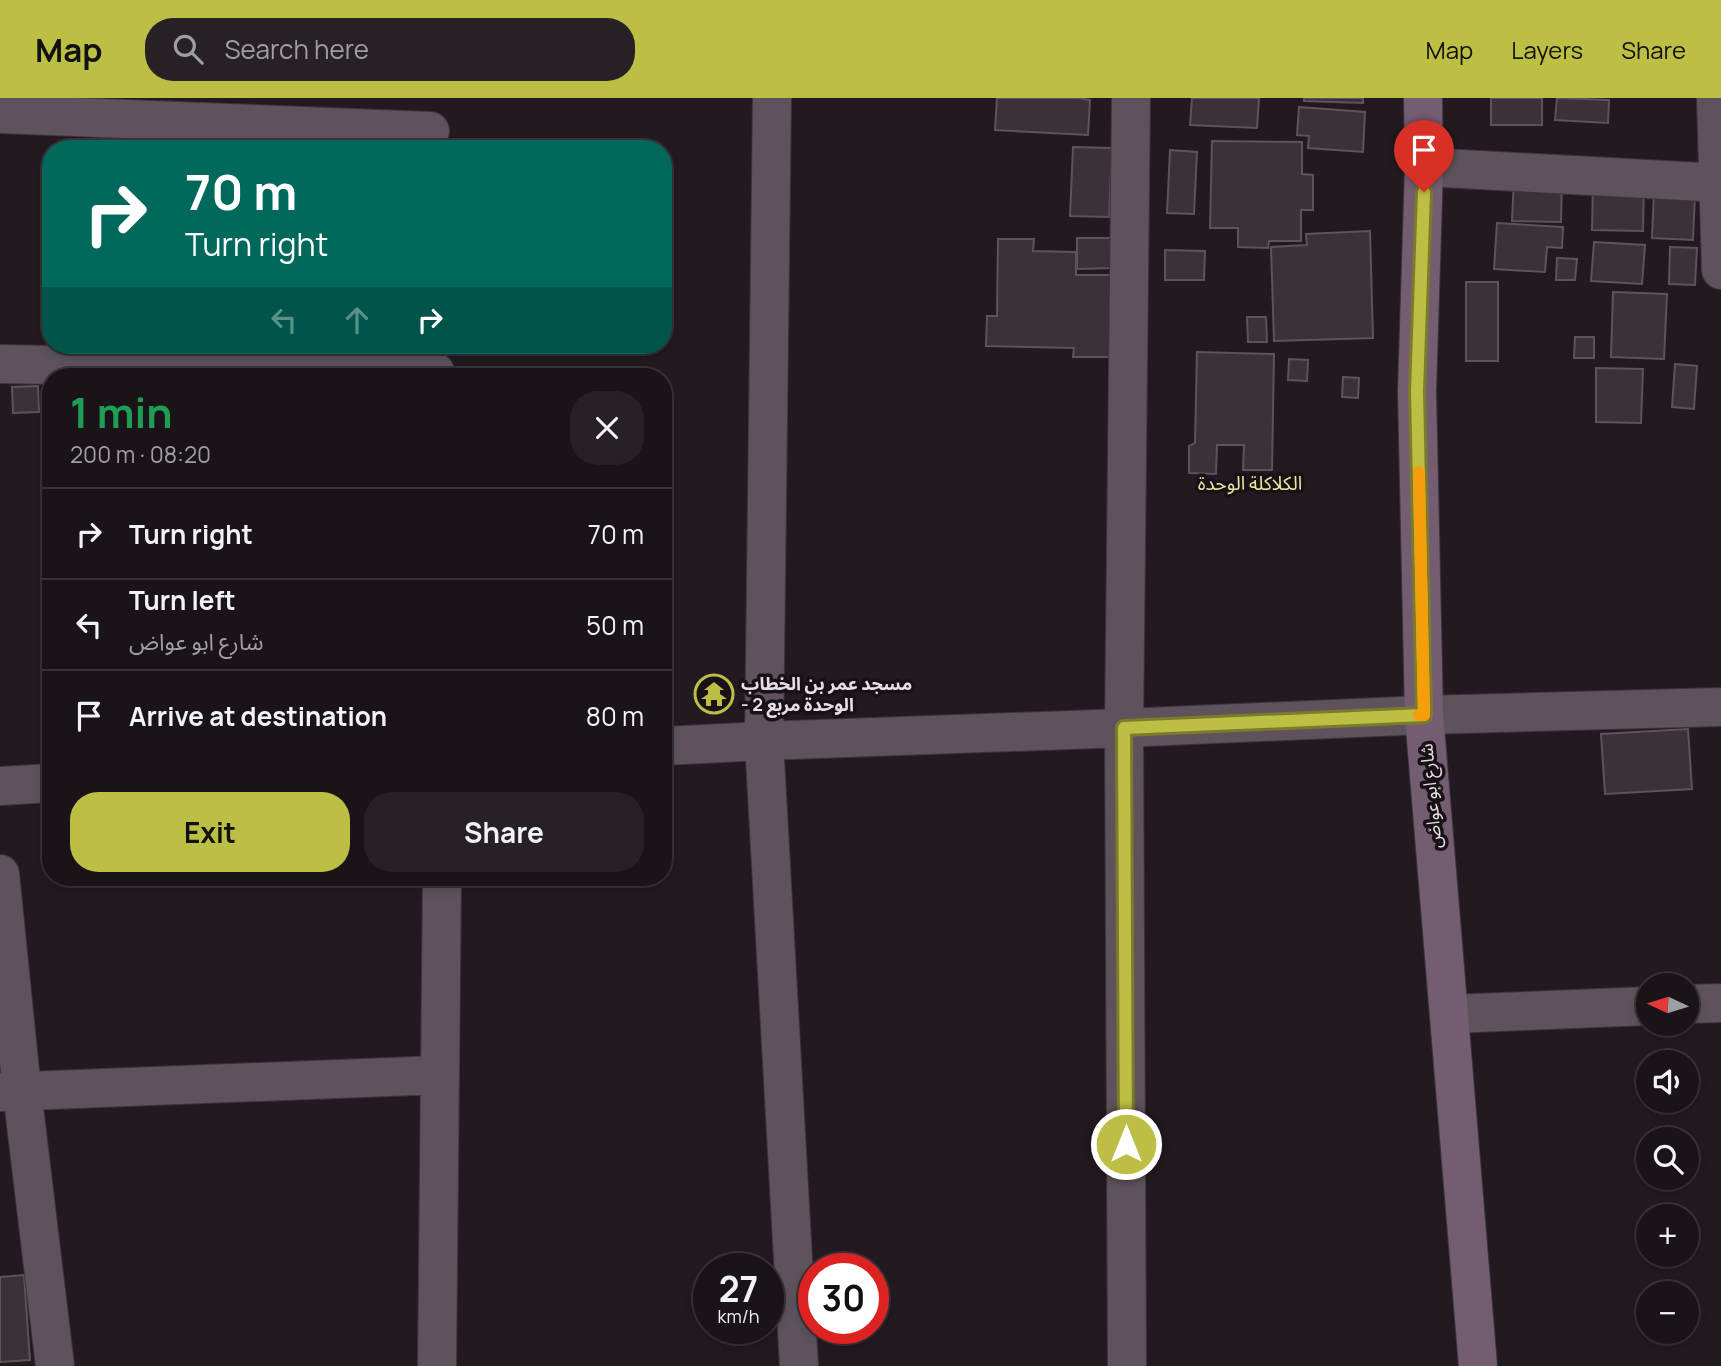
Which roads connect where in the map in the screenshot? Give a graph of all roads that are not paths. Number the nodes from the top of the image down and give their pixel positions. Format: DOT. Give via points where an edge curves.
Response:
graph roads {
  1 [pos="772,98"];
  2 [pos="1131,98"];
  3 [pos="1423,98"];
  4 [pos="1716,98"];
  5 [pos="0,114"];
  6 [pos="430,126"];
  7 [pos="1424,167"];
  8 [pos="1719,183"];
  9 [pos="1721,270"];
  10 [pos="0,364"];
  11 [pos="435,364"];
  12 [pos="1721,707"];
  13 [pos="1424,715"];
  14 [pos="1124,728"];
  15 [pos="764,741"];
  16 [pos="672,746"];
  17 [pos="42,784"];
  18 [pos="0,786"];
  19 [pos="0,874"];
  20 [pos="442,886"];
  21 [pos="1721,1003"];
  22 [pos="1699,1004"];
  23 [pos="1636,1006"];
  24 [pos="1448,1014"];
  25 [pos="440,1075"];
  26 [pos="11,1091"];
  27 [pos="55,1366"];
  28 [pos="437,1366"];
  29 [pos="799,1366"];
  30 [pos="1127,1366"];
  31 [pos="1478,1366"];
  1 -- 15 [label="street"];
  2 -- 14 [label="street"];
  3 -- 7 [label="street, شارع ابو عواض"];
  4 -- 8 [label="street"];
  5 -- 6 [label="street"];
  7 -- 8 [label="street"];
  7 -- 13 [label="street, شارع ابو عواض" via="1417,391"];
  8 -- 9 [label="street"];
  10 -- 11 [label="street"];
  12 -- 13 [label="street"];
  13 -- 14 [label="street"];
  13 -- 24 [label="street, شارع ابو عواض"];
  14 -- 15 [label="street"];
  14 -- 30 [label="street"];
  15 -- 16 [label="street"];
  15 -- 29 [label="street"];
  17 -- 18 [label="street"];
  19 -- 26 [label="street"];
  20 -- 25 [label="street"];
  21 -- 22 [label="street"];
  23 -- 24 [label="street"];
  24 -- 31 [label="street, شارع ابو عواض"];
  25 -- 26 [label="street"];
  25 -- 28 [label="street"];
  26 -- 27 [label="street"];
}
